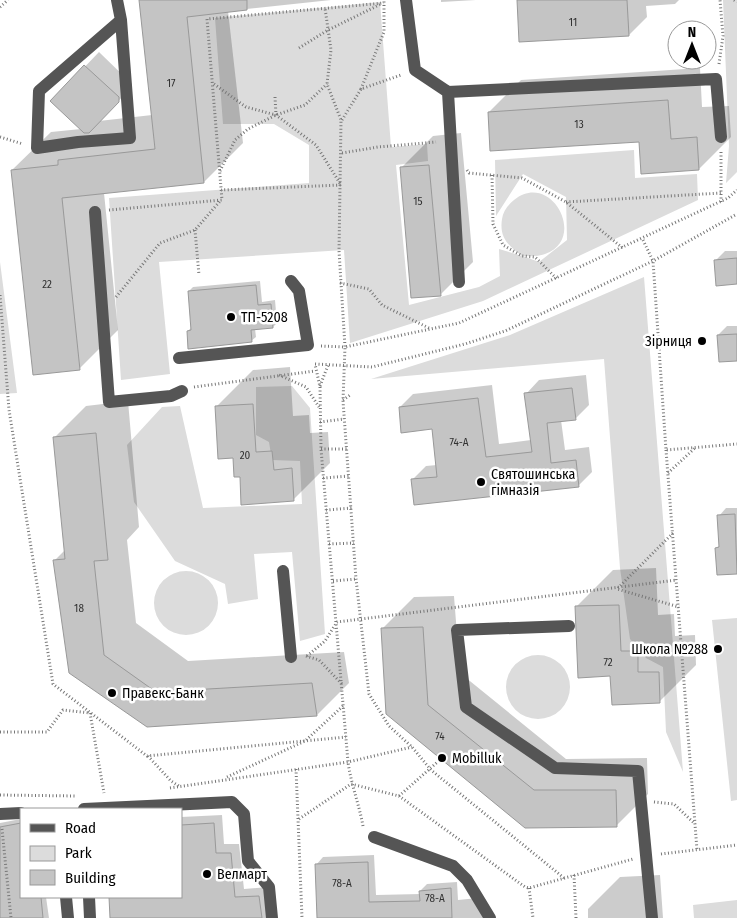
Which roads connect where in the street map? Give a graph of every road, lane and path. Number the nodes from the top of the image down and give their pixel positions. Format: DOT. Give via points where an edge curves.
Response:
graph roads {
  1 [pos="8,0"];
  2 [pos="117,0"];
  3 [pos="406,0"];
  4 [pos="720,0"];
  5 [pos="734,0"];
  6 [pos="384,2"];
  7 [pos="737,2"];
  8 [pos="0,7"];
  9 [pos="325,8"];
  10 [pos="121,20"];
  11 [pos="328,30"];
  12 [pos="299,48"];
  13 [pos="415,70"];
  14 [pos="716,80"];
  15 [pos="214,84"];
  16 [pos="327,84"];
  17 [pos="361,89"];
  18 [pos="448,92"];
  19 [pos="275,97"];
  20 [pos="276,115"];
  21 [pos="342,120"];
  22 [pos="0,137"];
  23 [pos="721,137"];
  24 [pos="451,140"];
  25 [pos="37,148"];
  26 [pos="342,153"];
  27 [pos="464,164"];
  28 [pos="220,171"];
  29 [pos="492,175"];
  30 [pos="341,186"];
  31 [pos="221,190"];
  32 [pos="737,190"];
  33 [pos="720,193"];
  34 [pos="222,200"];
  35 [pos="566,202"];
  36 [pos="720,202"];
  37 [pos="95,212"];
  38 [pos="737,214"];
  39 [pos="195,230"];
  40 [pos="643,240"];
  41 [pos="624,248"];
  42 [pos="653,261"];
  43 [pos="199,275"];
  44 [pos="557,279"];
  45 [pos="291,281"];
  46 [pos="460,282"];
  47 [pos="340,283"];
  48 [pos="0,295"];
  49 [pos="102,314"];
  50 [pos="2,317"];
  51 [pos="0,324"];
  52 [pos="433,329"];
  53 [pos="308,345"];
  54 [pos="345,347"];
  55 [pos="180,358"];
  56 [pos="328,365"];
  57 [pos="344,365"];
  58 [pos="315,371"];
  59 [pos="278,375"];
  60 [pos="320,387"];
  61 [pos="182,391"];
  62 [pos="350,395"];
  63 [pos="343,401"];
  64 [pos="319,407"];
  65 [pos="344,419"];
  66 [pos="320,422"];
  67 [pos="737,444"];
  68 [pos="697,447"];
  69 [pos="321,449"];
  70 [pos="347,449"];
  71 [pos="666,450"];
  72 [pos="668,473"];
  73 [pos="349,476"];
  74 [pos="323,478"];
  75 [pos="352,508"];
  76 [pos="326,510"];
  77 [pos="673,533"];
  78 [pos="354,542"];
  79 [pos="330,544"];
  80 [pos="283,571"];
  81 [pos="356,579"];
  82 [pos="677,580"];
  83 [pos="333,582"];
  84 [pos="616,589"];
  85 [pos="679,606"];
  86 [pos="360,620"];
  87 [pos="337,622"];
  88 [pos="569,626"];
  89 [pos="307,656"];
  90 [pos="291,657"];
  91 [pos="342,684"];
  92 [pos="344,704"];
  93 [pos="90,712"];
  94 [pos="0,732"];
  95 [pos="347,737"];
  96 [pos="305,741"];
  97 [pos="412,747"];
  98 [pos="147,756"];
  99 [pos="442,758"];
  100 [pos="348,762"];
  101 [pos="296,769"];
  102 [pos="431,770"];
  103 [pos="351,784"];
  104 [pos="180,786"];
  105 [pos="104,796"];
  106 [pos="399,796"];
  107 [pos="641,800"];
  108 [pos="105,808"];
  109 [pos="20,813"];
  110 [pos="0,819"];
  111 [pos="299,819"];
  112 [pos="695,825"];
  113 [pos="363,826"];
  114 [pos="374,837"];
  115 [pos="697,850"];
  116 [pos="574,876"];
  117 [pos="529,888"];
  118 [pos="66,898"];
  119 [pos="89,898"];
  120 [pos="11,918"];
  121 [pos="68,918"];
  122 [pos="90,918"];
  123 [pos="272,918"];
  124 [pos="302,918"];
  125 [pos="490,918"];
  126 [pos="533,918"];
  127 [pos="576,918"];
  128 [pos="652,918"];
  1 -- 8 [label="path"];
  2 -- 10 [label="lane"];
  3 -- 13 [label="lane"];
  4 -- 14 [label="path" via="723,36"];
  5 -- 7 [label="path"];
  6 -- 9 [label="path"];
  6 -- 11 [label="path"];
  6 -- 17 [label="path" via="384,32"];
  9 -- 11 [label="path"];
  9 -- 15 [label="path" via="207,19"];
  10 -- 25 [label="lane" via="39,91"];
  10 -- 25 [label="lane" via="130,138"];
  11 -- 12 [label="path"];
  11 -- 16 [label="path" via="331,50"];
  13 -- 17 [label="path"];
  13 -- 18 [label="lane"];
  14 -- 18 [label="lane"];
  14 -- 23 [label="lane"];
  15 -- 20 [label="path" via="246,107"];
  15 -- 28 [label="path"];
  16 -- 20 [label="path" via="305,105"];
  16 -- 21 [label="path"];
  17 -- 21 [label="path"];
  18 -- 24 [label="lane"];
  19 -- 20 [label="path"];
  20 -- 28 [label="path" via="248,129 235,140"];
  20 -- 30 [label="path" via="316,145"];
  21 -- 26 [label="path"];
  22 -- 25 [label="path"];
  23 -- 33 [label="path"];
  24 -- 26 [label="path" via="378,146"];
  24 -- 46 [label="lane"];
  26 -- 30 [label="path"];
  27 -- 29 [label="path" via="469,172"];
  28 -- 31 [label="path"];
  29 -- 35 [label="path" via="522,178"];
  29 -- 44 [label="path" via="493,224 503,244 522,256 535,257"];
  30 -- 31 [label="path"];
  30 -- 47 [label="path"];
  31 -- 34 [label="path"];
  32 -- 36 [label="path"];
  33 -- 35 [label="path"];
  33 -- 36 [label="path"];
  34 -- 37 [label="path"];
  34 -- 39 [label="path"];
  35 -- 41 [label="path"];
  36 -- 40 [label="path"];
  37 -- 49 [label="lane"];
  38 -- 42 [label="path"];
  39 -- 43 [label="path"];
  39 -- 49 [label="path" via="160,243"];
  40 -- 41 [label="path"];
  40 -- 42 [label="path"];
  41 -- 44 [label="path"];
  42 -- 57 [label="path" via="505,331 372,367"];
  42 -- 71 [label="path"];
  44 -- 52 [label="path" via="459,323"];
  45 -- 53 [label="lane" via="299,291"];
  47 -- 52 [label="path" via="369,289 382,304"];
  47 -- 54 [label="path"];
  48 -- 50 [label="path"];
  49 -- 61 [label="lane" via="109,402 171,396"];
  50 -- 51 [label="path"];
  50 -- 93 [label="path" via="9,410 53,684"];
  52 -- 54 [label="path"];
  53 -- 54 [label="path"];
  53 -- 55 [label="lane"];
  54 -- 57 [label="path"];
  56 -- 57 [label="path"];
  56 -- 58 [label="path" via="315,364"];
  56 -- 60 [label="path"];
  57 -- 63 [label="path"];
  58 -- 59 [label="path"];
  58 -- 60 [label="path"];
  59 -- 61 [label="path" via="200,385"];
  59 -- 64 [label="path" via="306,387"];
  60 -- 64 [label="path"];
  62 -- 63 [label="path"];
  63 -- 65 [label="path"];
  64 -- 66 [label="path"];
  65 -- 66 [label="path"];
  65 -- 70 [label="path"];
  66 -- 69 [label="path"];
  67 -- 68 [label="path"];
  68 -- 71 [label="path"];
  68 -- 72 [label="path"];
  69 -- 70 [label="path"];
  69 -- 74 [label="path"];
  70 -- 73 [label="path"];
  71 -- 72 [label="path"];
  72 -- 77 [label="path"];
  73 -- 74 [label="path"];
  73 -- 75 [label="path"];
  74 -- 76 [label="path"];
  75 -- 76 [label="path"];
  75 -- 78 [label="path"];
  76 -- 79 [label="path"];
  77 -- 82 [label="path"];
  77 -- 84 [label="path"];
  78 -- 79 [label="path"];
  78 -- 81 [label="path"];
  79 -- 83 [label="path"];
  80 -- 90 [label="lane"];
  81 -- 83 [label="path"];
  81 -- 86 [label="path"];
  82 -- 84 [label="path"];
  82 -- 85 [label="path"];
  83 -- 87 [label="path"];
  84 -- 85 [label="path"];
  84 -- 86 [label="path"];
  85 -- 112 [label="path"];
  86 -- 87 [label="path"];
  86 -- 97 [label="path" via="369,694 389,726"];
  87 -- 89 [label="path" via="325,641"];
  87 -- 91 [label="path"];
  88 -- 107 [label="lane" via="457,630 466,707 555,768 638,771"];
  89 -- 90 [label="path"];
  89 -- 91 [label="path" via="319,660"];
  91 -- 92 [label="path"];
  92 -- 95 [label="path"];
  92 -- 96 [label="path"];
  93 -- 94 [label="path" via="63,710 47,732"];
  93 -- 98 [label="path"];
  93 -- 105 [label="path"];
  95 -- 96 [label="path"];
  95 -- 100 [label="path"];
  96 -- 98 [label="path"];
  96 -- 101 [label="path" via="225,779"];
  97 -- 100 [label="path"];
  97 -- 102 [label="path"];
  98 -- 104 [label="path"];
  99 -- 102 [label="path"];
  100 -- 101 [label="path"];
  100 -- 103 [label="path"];
  101 -- 111 [label="path"];
  102 -- 106 [label="path"];
  102 -- 117 [label="path" via="564,878"];
  103 -- 106 [label="path"];
  103 -- 111 [label="path"];
  103 -- 113 [label="path" via="358,798"];
  106 -- 117 [label="path"];
  107 -- 112 [label="path" via="674,804"];
  107 -- 128 [label="lane"];
  108 -- 123 [label="lane" via="232,802 244,814 248,861 269,887"];
  109 -- 110 [label="lane"];
  110 -- 120 [label="path"];
  111 -- 124 [label="path"];
  112 -- 115 [label="path"];
  114 -- 125 [label="lane" via="453,866 467,880"];
  116 -- 127 [label="path"];
  117 -- 126 [label="path"];
  118 -- 121 [label="lane"];
  119 -- 122 [label="lane"];
}
